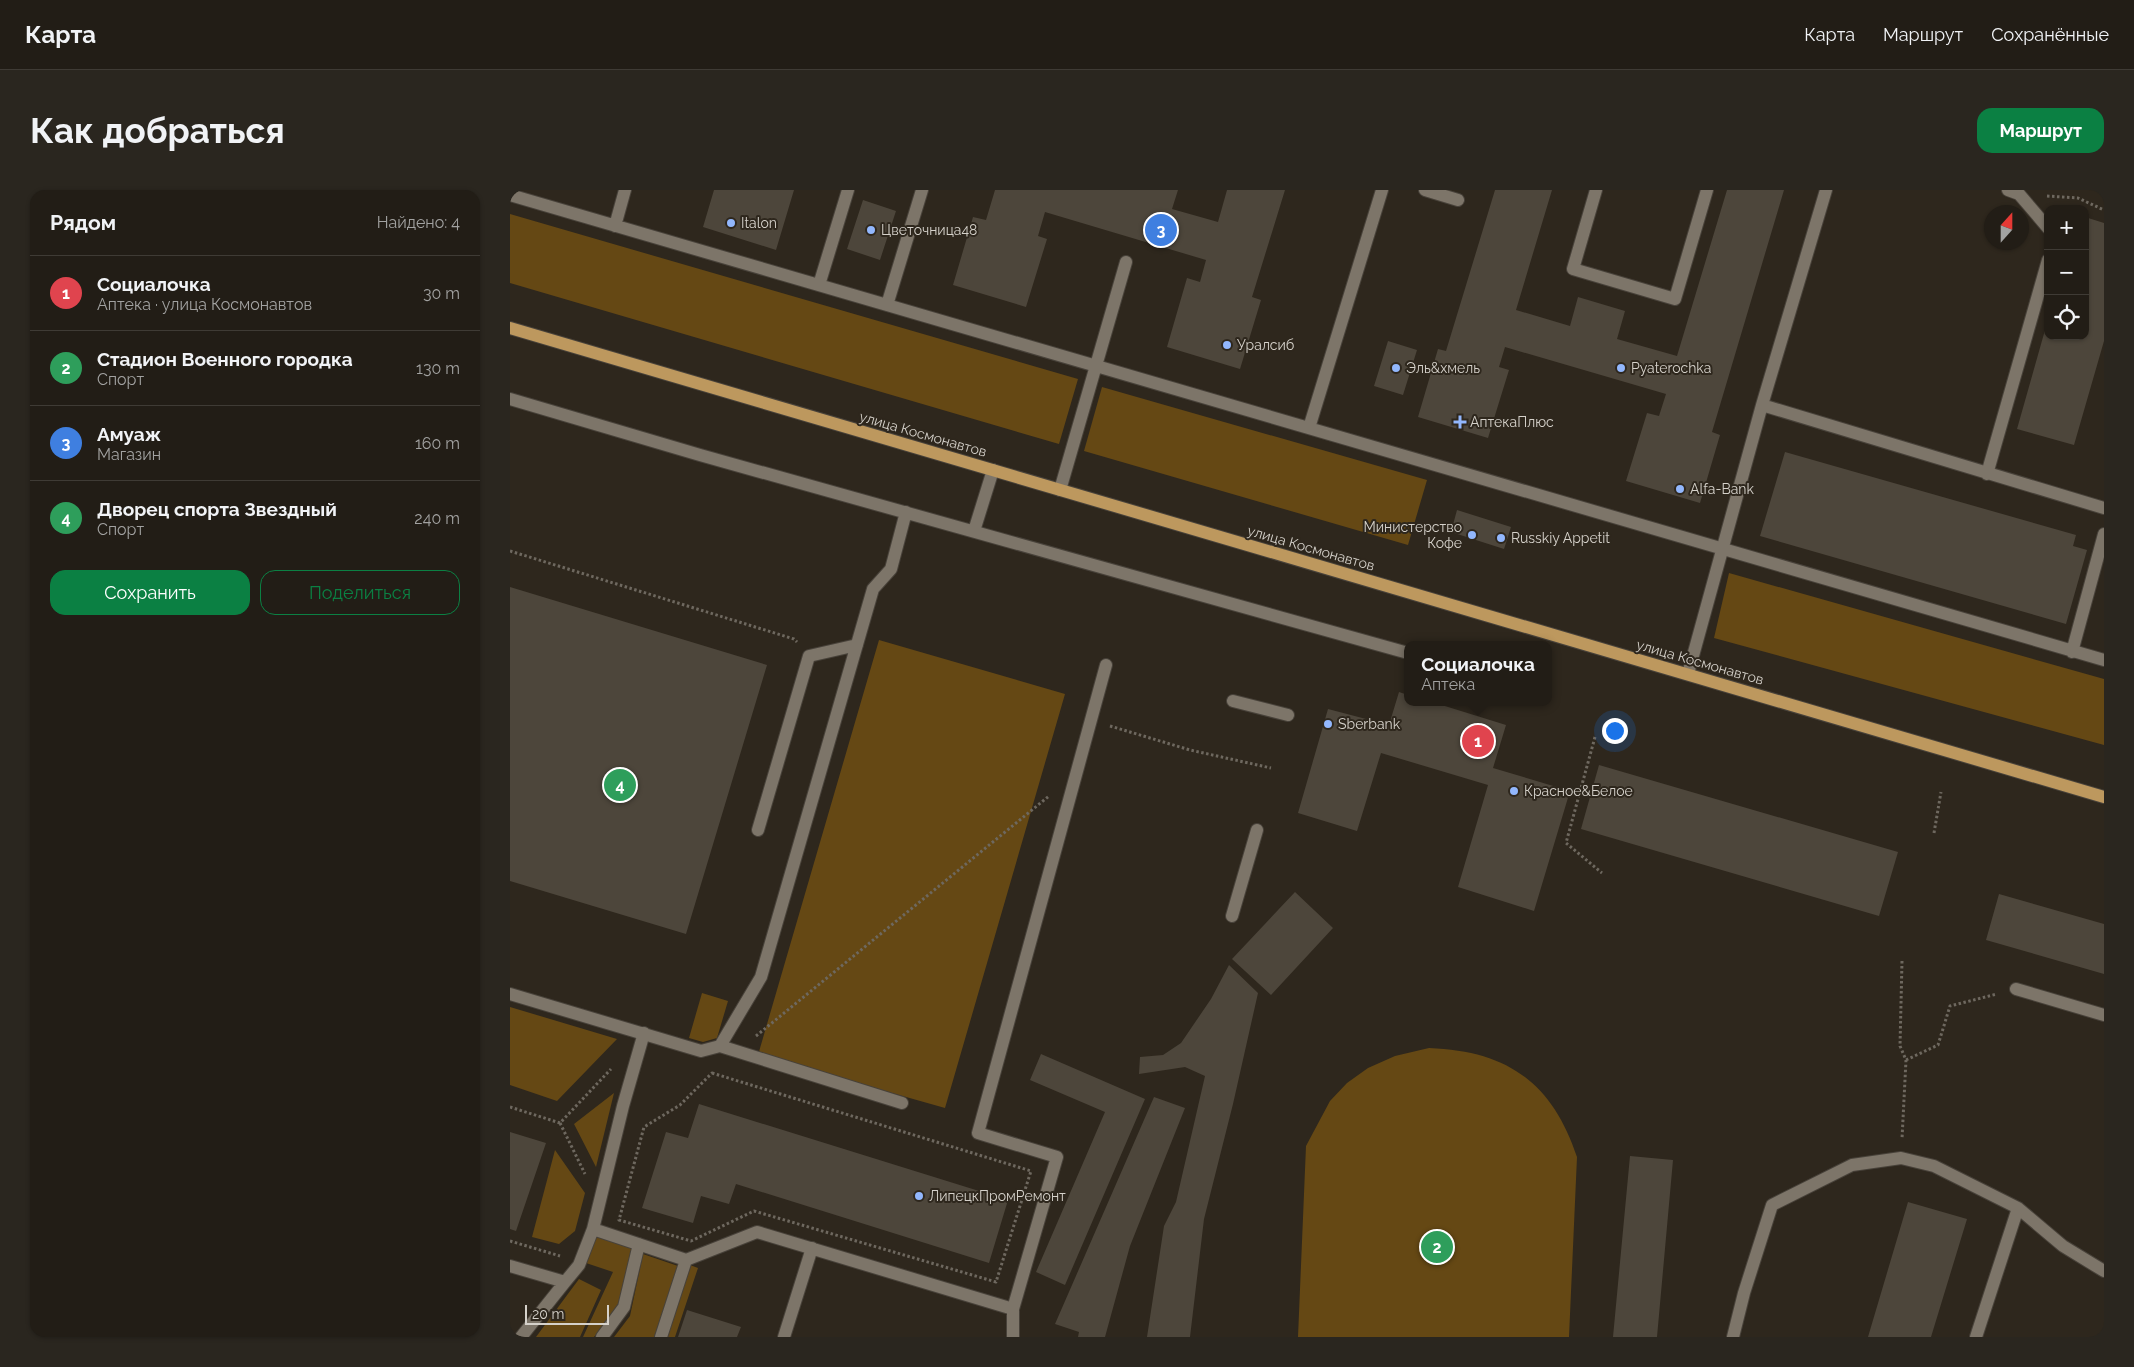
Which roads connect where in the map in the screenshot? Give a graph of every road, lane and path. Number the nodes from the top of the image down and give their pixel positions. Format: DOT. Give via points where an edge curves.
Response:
graph roads {
  1 [pos="625,190"];
  2 [pos="848,190"];
  3 [pos="922,190"];
  4 [pos="1382,190"];
  5 [pos="1425,190"];
  6 [pos="1596,190"];
  7 [pos="1707,190"];
  8 [pos="1826,190"];
  9 [pos="2014,192"];
  10 [pos="510,195"];
  11 [pos="1458,200"];
  12 [pos="2104,210"];
  13 [pos="2044,224"];
  14 [pos="615,226"];
  15 [pos="1126,262"];
  16 [pos="2044,274"];
  17 [pos="820,285"];
  18 [pos="887,305"];
  19 [pos="510,328"];
  20 [pos="1096,365"];
  21 [pos="510,399"];
  22 [pos="1762,405"];
  23 [pos="1309,428"];
  24 [pos="993,470"];
  25 [pos="1987,474"];
  26 [pos="1060,490"];
  27 [pos="2104,508"];
  28 [pos="906,512"];
  29 [pos="974,531"];
  30 [pos="2104,534"];
  31 [pos="1724,549"];
  32 [pos="510,551"];
  33 [pos="857,645"];
  34 [pos="1404,652"];
  35 [pos="2072,652"];
  36 [pos="809,656"];
  37 [pos="2104,660"];
  38 [pos="1106,665"];
  39 [pos="1688,674"];
  40 [pos="1234,701"];
  41 [pos="1288,715"];
  42 [pos="1090,720"];
  43 [pos="1595,737"];
  44 [pos="1271,768"];
  45 [pos="1075,774"];
  46 [pos="1941,792"];
  47 [pos="2104,797"];
  48 [pos="758,830"];
  49 [pos="1257,830"];
  50 [pos="1934,833"];
  51 [pos="1602,873"];
  52 [pos="1232,916"];
  53 [pos="1902,961"];
  54 [pos="2016,989"];
  55 [pos="510,994"];
  56 [pos="2104,1015"];
  57 [pos="644,1033"];
  58 [pos="720,1046"];
  59 [pos="738,1052"];
  60 [pos="1906,1060"];
  61 [pos="612,1068"];
  62 [pos="712,1073"];
  63 [pos="902,1103"];
  64 [pos="510,1107"];
  65 [pos="560,1123"];
  66 [pos="1901,1158"];
  67 [pos="599,1202"];
  68 [pos="2018,1208"];
  69 [pos="592,1229"];
  70 [pos="510,1241"];
  71 [pos="587,1244"];
  72 [pos="638,1244"];
  73 [pos="812,1248"];
  74 [pos="686,1260"];
  75 [pos="510,1266"];
  76 [pos="2104,1271"];
  77 [pos="565,1282"];
  78 [pos="1013,1309"];
  79 [pos="521,1337"];
  80 [pos="602,1337"];
  81 [pos="661,1337"];
  82 [pos="784,1337"];
  83 [pos="1013,1337"];
  84 [pos="1733,1337"];
  85 [pos="1976,1337"];
  1 -- 14 [label="lane"];
  2 -- 17 [label="lane"];
  3 -- 18 [label="lane"];
  4 -- 23 [label="lane"];
  5 -- 11 [label="lane"];
  6 -- 7 [label="lane" via="1573,270 1675,299"];
  8 -- 22 [label="lane"];
  9 -- 12 [label="path" via="2078,198"];
  9 -- 13 [label="lane"];
  10 -- 14 [label="lane"];
  14 -- 17 [label="lane"];
  15 -- 20 [label="lane"];
  16 -- 25 [label="lane"];
  17 -- 18 [label="lane"];
  18 -- 20 [label="lane"];
  19 -- 24 [label="main road, улица Космонавтов"];
  20 -- 23 [label="lane"];
  20 -- 26 [label="lane"];
  21 -- 28 [label="lane"];
  22 -- 25 [label="lane"];
  22 -- 31 [label="lane"];
  23 -- 31 [label="lane"];
  24 -- 26 [label="main road, улица Космонавтов"];
  24 -- 29 [label="lane"];
  25 -- 27 [label="lane"];
  26 -- 39 [label="main road, улица Космонавтов"];
  28 -- 29 [label="lane"];
  28 -- 33 [label="lane" via="891,569 873,589"];
  29 -- 34 [label="lane"];
  30 -- 35 [label="lane"];
  31 -- 35 [label="lane"];
  31 -- 39 [label="lane"];
  32 -- 36 [label="path" via="794,638"];
  33 -- 36 [label="lane"];
  33 -- 58 [label="lane" via="761,977"];
  35 -- 37 [label="lane"];
  36 -- 48 [label="lane"];
  38 -- 42 [label="lane"];
  39 -- 47 [label="main road, улица Космонавтов"];
  40 -- 41 [label="lane"];
  42 -- 44 [label="path" via="1190,750"];
  42 -- 45 [label="lane"];
  43 -- 51 [label="path" via="1566,843"];
  45 -- 59 [label="path"];
  45 -- 78 [label="lane" via="978,1133 1056,1157"];
  46 -- 50 [label="path"];
  49 -- 52 [label="lane"];
  53 -- 60 [label="path" via="1900,1046"];
  54 -- 56 [label="lane"];
  54 -- 60 [label="path" via="1950,1006 1938,1045"];
  55 -- 57 [label="lane"];
  57 -- 58 [label="lane" via="701,1051"];
  57 -- 67 [label="lane"];
  58 -- 59 [label="lane"];
  59 -- 62 [label="path"];
  59 -- 63 [label="lane"];
  60 -- 66 [label="path"];
  61 -- 65 [label="path"];
  62 -- 62 [label="path" via="1031,1171 996,1282 754,1211 691,1241 619,1220 644,1127 680,1105"];
  64 -- 65 [label="path"];
  65 -- 67 [label="path"];
  66 -- 68 [label="lane" via="1934,1166"];
  66 -- 84 [label="lane" via="1852,1165 1772,1205"];
  67 -- 69 [label="lane"];
  68 -- 76 [label="lane" via="2063,1246"];
  68 -- 85 [label="lane"];
  69 -- 71 [label="lane"];
  69 -- 72 [label="lane"];
  70 -- 71 [label="path" via="561,1256"];
  71 -- 77 [label="lane" via="579,1265"];
  72 -- 74 [label="lane"];
  72 -- 80 [label="lane" via="624,1307"];
  73 -- 74 [label="lane" via="756,1232"];
  73 -- 78 [label="lane"];
  73 -- 82 [label="lane"];
  74 -- 81 [label="lane"];
  75 -- 77 [label="lane"];
  77 -- 79 [label="lane"];
  78 -- 83 [label="lane"];
}
